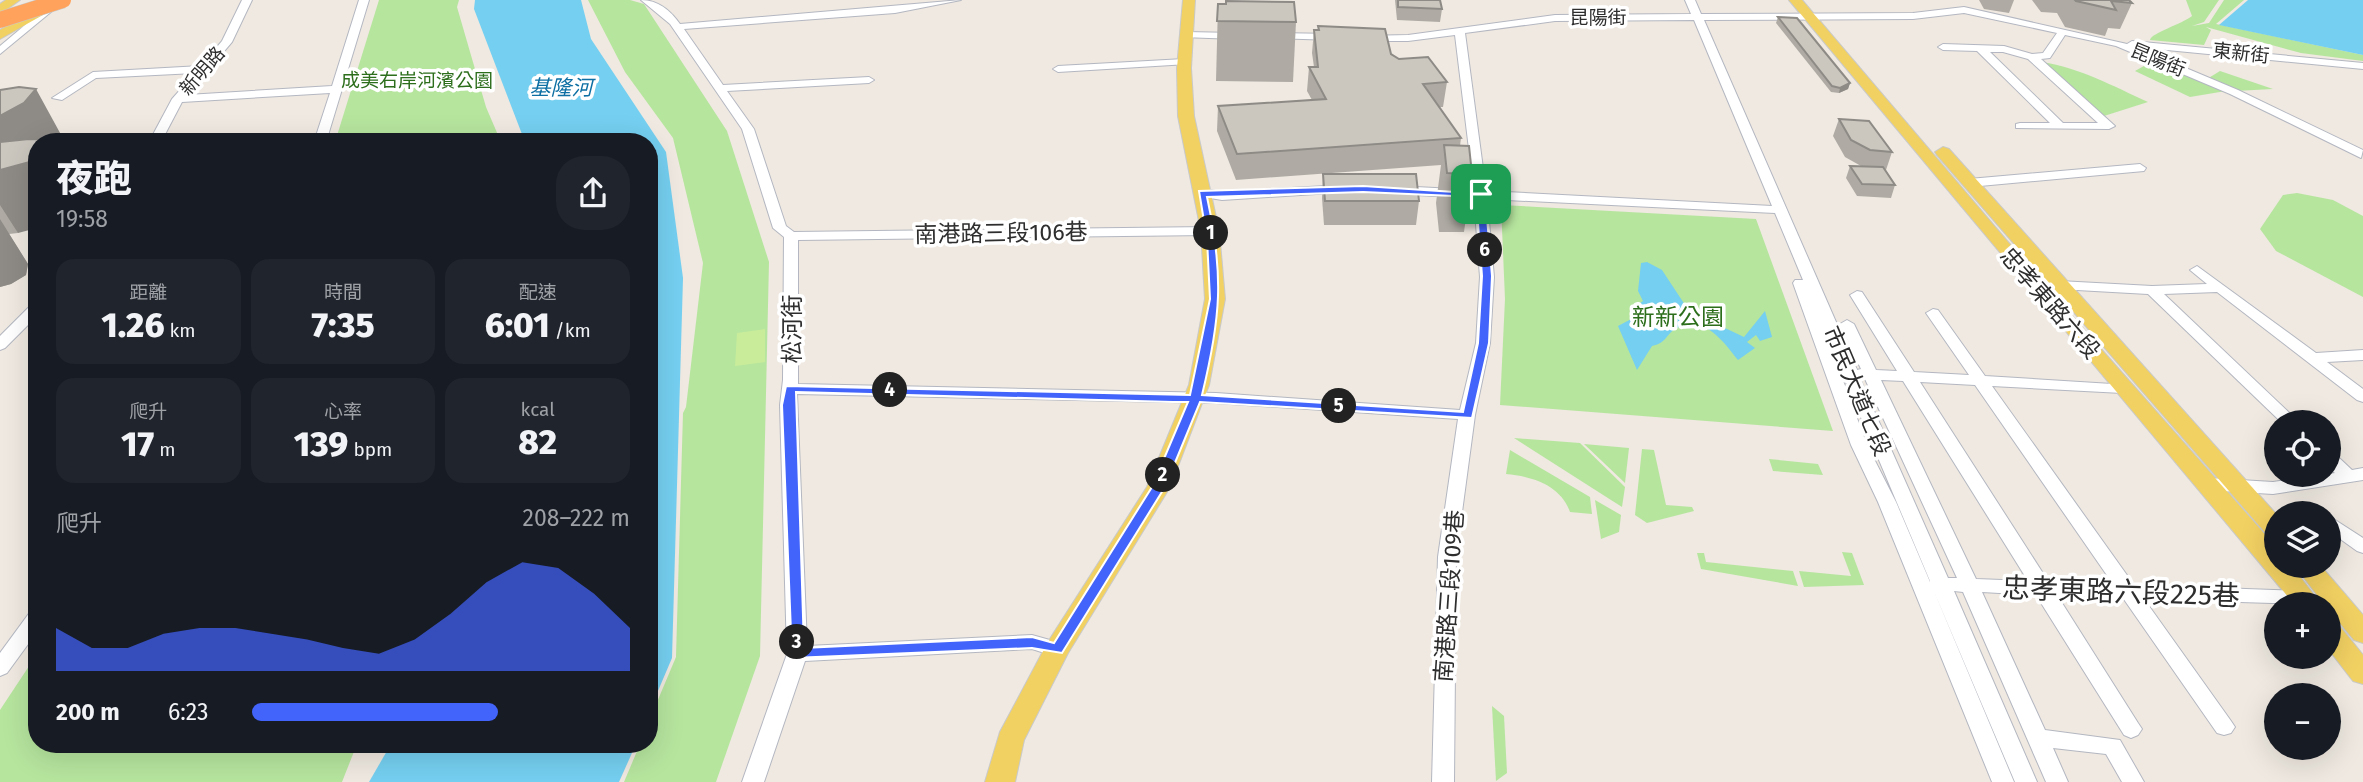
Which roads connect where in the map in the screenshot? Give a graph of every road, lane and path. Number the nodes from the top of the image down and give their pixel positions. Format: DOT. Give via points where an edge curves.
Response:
graph roads {
  1 [pos="15,0"];
  2 [pos="247,0"];
  3 [pos="364,0"];
  4 [pos="646,0"];
  5 [pos="956,0"];
  6 [pos="1189,0"];
  7 [pos="1680,0"];
  8 [pos="1690,0"];
  9 [pos="1795,0"];
  10 [pos="1808,0"];
  11 [pos="58,2"];
  12 [pos="0,10"];
  13 [pos="1816,16"];
  14 [pos="1692,17"];
  15 [pos="0,20"];
  16 [pos="675,24"];
  17 [pos="1461,31"];
  18 [pos="2062,33"];
  19 [pos="0,35"];
  20 [pos="1186,35"];
  21 [pos="1249,36"];
  22 [pos="1262,36"];
  23 [pos="1342,38"];
  24 [pos="1356,38"];
  25 [pos="2119,44"];
  26 [pos="1943,47"];
  27 [pos="1980,48"];
  28 [pos="0,51"];
  29 [pos="2032,57"];
  30 [pos="1184,62"];
  31 [pos="2363,66"];
  32 [pos="204,69"];
  33 [pos="1058,69"];
  34 [pos="869,80"];
  35 [pos="719,88"];
  36 [pos="337,89"];
  37 [pos="58,98"];
  38 [pos="178,99"];
  39 [pos="2020,126"];
  40 [pos="2061,127"];
  41 [pos="160,133"];
  42 [pos="323,133"];
  43 [pos="2361,155"];
  44 [pos="2140,169"];
  45 [pos="1969,183"];
  46 [pos="1352,189"];
  47 [pos="1376,189"];
  48 [pos="1202,193"];
  49 [pos="1481,194"];
  50 [pos="1772,210"];
  51 [pos="1210,231"];
  52 [pos="791,236"];
  53 [pos="2197,270"];
  54 [pos="2059,285"];
  55 [pos="2219,288"];
  56 [pos="2152,289"];
  57 [pos="1857,295"];
  58 [pos="1933,313"];
  59 [pos="28,315"];
  60 [pos="1847,324"];
  61 [pos="7,333"];
  62 [pos="0,345"];
  63 [pos="2363,355"];
  64 [pos="2314,358"];
  65 [pos="1841,372"];
  66 [pos="1870,376"];
  67 [pos="1909,377"];
  68 [pos="1980,381"];
  69 [pos="2122,388"];
  70 [pos="790,389"];
  71 [pos="2363,397"];
  72 [pos="1195,398"];
  73 [pos="2278,410"];
  74 [pos="1468,415"];
  75 [pos="2355,475"];
  76 [pos="2207,484"];
  77 [pos="2235,485"];
  78 [pos="2264,510"];
  79 [pos="2341,531"];
  80 [pos="2363,547"];
  81 [pos="2317,578"];
  82 [pos="1938,584"];
  83 [pos="1970,586"];
  84 [pos="2045,587"];
  85 [pos="2129,591"];
  86 [pos="2298,592"];
  87 [pos="2264,599"];
  88 [pos="28,629"];
  89 [pos="2363,633"];
  90 [pos="2341,646"];
  91 [pos="1057,649"];
  92 [pos="797,654"];
  93 [pos="0,668"];
  94 [pos="2363,674"];
  95 [pos="2224,727"];
  96 [pos="2131,729"];
  97 [pos="2036,738"];
  98 [pos="753,782"];
  99 [pos="1000,782"];
  100 [pos="1443,782"];
  101 [pos="2003,782"];
  102 [pos="2026,782"];
  103 [pos="2057,782"];
  104 [pos="2133,782"];
  1 -- 12 [label="main road"];
  2 -- 32 [label="street, 新明路" via="227,42"];
  3 -- 36 [label="street"];
  4 -- 16 [label="street"];
  5 -- 16 [label="street" via="831,19"];
  6 -- 20 [label="main road"];
  7 -- 14 [label="street, 市民大道七段"];
  8 -- 14 [label="street, 市民大道七段"];
  9 -- 13 [label="main road, 忠孝東路六段"];
  10 -- 13 [label="main road, 忠孝東路六段"];
  11 -- 15 [label="highway, bridge"];
  11 -- 19 [label="main road"];
  11 -- 28 [label="street"];
  13 -- 14 [label="street, 昆陽街"];
  13 -- 18 [label="street, 昆陽街" via="1913,16 1964,10"];
  13 -- 45 [label="main road, 忠孝東路六段"];
  13 -- 69 [label="main road, 忠孝東路六段"];
  14 -- 17 [label="street, 昆陽街" via="1531,19"];
  14 -- 50 [label="street, 市民大道七段"];
  14 -- 65 [label="street, 市民大道七段"];
  16 -- 35 [label="street"];
  17 -- 24 [label="street, 昆陽街"];
  17 -- 49 [label="street, 南港路三段109巷"];
  18 -- 25 [label="street, 昆陽街"];
  18 -- 29 [label="street" via="2046,56"];
  20 -- 21 [label="street"];
  20 -- 30 [label="main road"];
  22 -- 23 [label="street"];
  25 -- 31 [label="street, 東新街"];
  25 -- 43 [label="street, 昆陽街" via="2234,92"];
  26 -- 27 [label="street"];
  27 -- 29 [label="street"];
  27 -- 40 [label="street"];
  29 -- 40 [label="street" via="2109,126"];
  30 -- 33 [label="street"];
  30 -- 48 [label="main road" via="1186,116"];
  32 -- 37 [label="street" via="93,75"];
  32 -- 38 [label="street, 新明路"];
  34 -- 35 [label="street"];
  35 -- 52 [label="street" via="748,129 780,228"];
  36 -- 38 [label="street"];
  36 -- 42 [label="street"];
  38 -- 41 [label="street, 新明路"];
  39 -- 40 [label="street"];
  44 -- 45 [label="street"];
  45 -- 54 [label="main road, 忠孝東路六段"];
  46 -- 48 [label="street" via="1222,196"];
  47 -- 49 [label="street"];
  48 -- 51 [label="main road"];
  49 -- 50 [label="street"];
  49 -- 74 [label="street, 南港路三段109巷" via="1486,290 1483,343"];
  50 -- 65 [label="street, 市民大道七段"];
  51 -- 52 [label="street, 南港路三段106巷"];
  51 -- 72 [label="main road" via="1215,299"];
  52 -- 70 [label="street, 松河街"];
  53 -- 55 [label="street"];
  54 -- 56 [label="street"];
  54 -- 77 [label="main road, 忠孝東路六段"];
  55 -- 56 [label="street"];
  55 -- 64 [label="street"];
  56 -- 73 [label="street"];
  57 -- 67 [label="street"];
  58 -- 68 [label="street"];
  59 -- 61 [label="street"];
  60 -- 66 [label="street"];
  61 -- 62 [label="street"];
  63 -- 64 [label="street"];
  64 -- 71 [label="street"];
  65 -- 66 [label="street"];
  65 -- 82 [label="street, 市民大道七段"];
  65 -- 101 [label="street, 市民大道七段" via="1859,445"];
  66 -- 67 [label="street"];
  66 -- 83 [label="street"];
  67 -- 68 [label="street"];
  67 -- 84 [label="street"];
  68 -- 69 [label="street"];
  68 -- 85 [label="street"];
  69 -- 76 [label="main road, 忠孝東路六段"];
  70 -- 72 [label="street"];
  70 -- 92 [label="street, 松河街"];
  72 -- 74 [label="street"];
  72 -- 91 [label="main road" via="1158,487"];
  74 -- 100 [label="street, 南港路三段109巷" via="1447,557"];
  75 -- 77 [label="street" via="2273,488"];
  76 -- 77 [label="street"];
  76 -- 86 [label="main road, 忠孝東路六段"];
  77 -- 78 [label="main road, 忠孝東路六段"];
  79 -- 80 [label="street"];
  81 -- 89 [label="main road"];
  82 -- 83 [label="street, 忠孝東路六段225巷"];
  82 -- 102 [label="street, 市民大道七段"];
  83 -- 84 [label="street, 忠孝東路六段225巷"];
  83 -- 97 [label="street"];
  84 -- 85 [label="street, 忠孝東路六段225巷"];
  84 -- 96 [label="street"];
  85 -- 87 [label="street, 忠孝東路六段225巷"];
  85 -- 95 [label="street"];
  88 -- 93 [label="street"];
  90 -- 94 [label="main road"];
  91 -- 92 [label="street" via="1032,642"];
  91 -- 99 [label="main road" via="1010,740"];
  92 -- 98 [label="street, 松河街"];
  97 -- 103 [label="street"];
  97 -- 104 [label="street" via="2112,746"];
}
